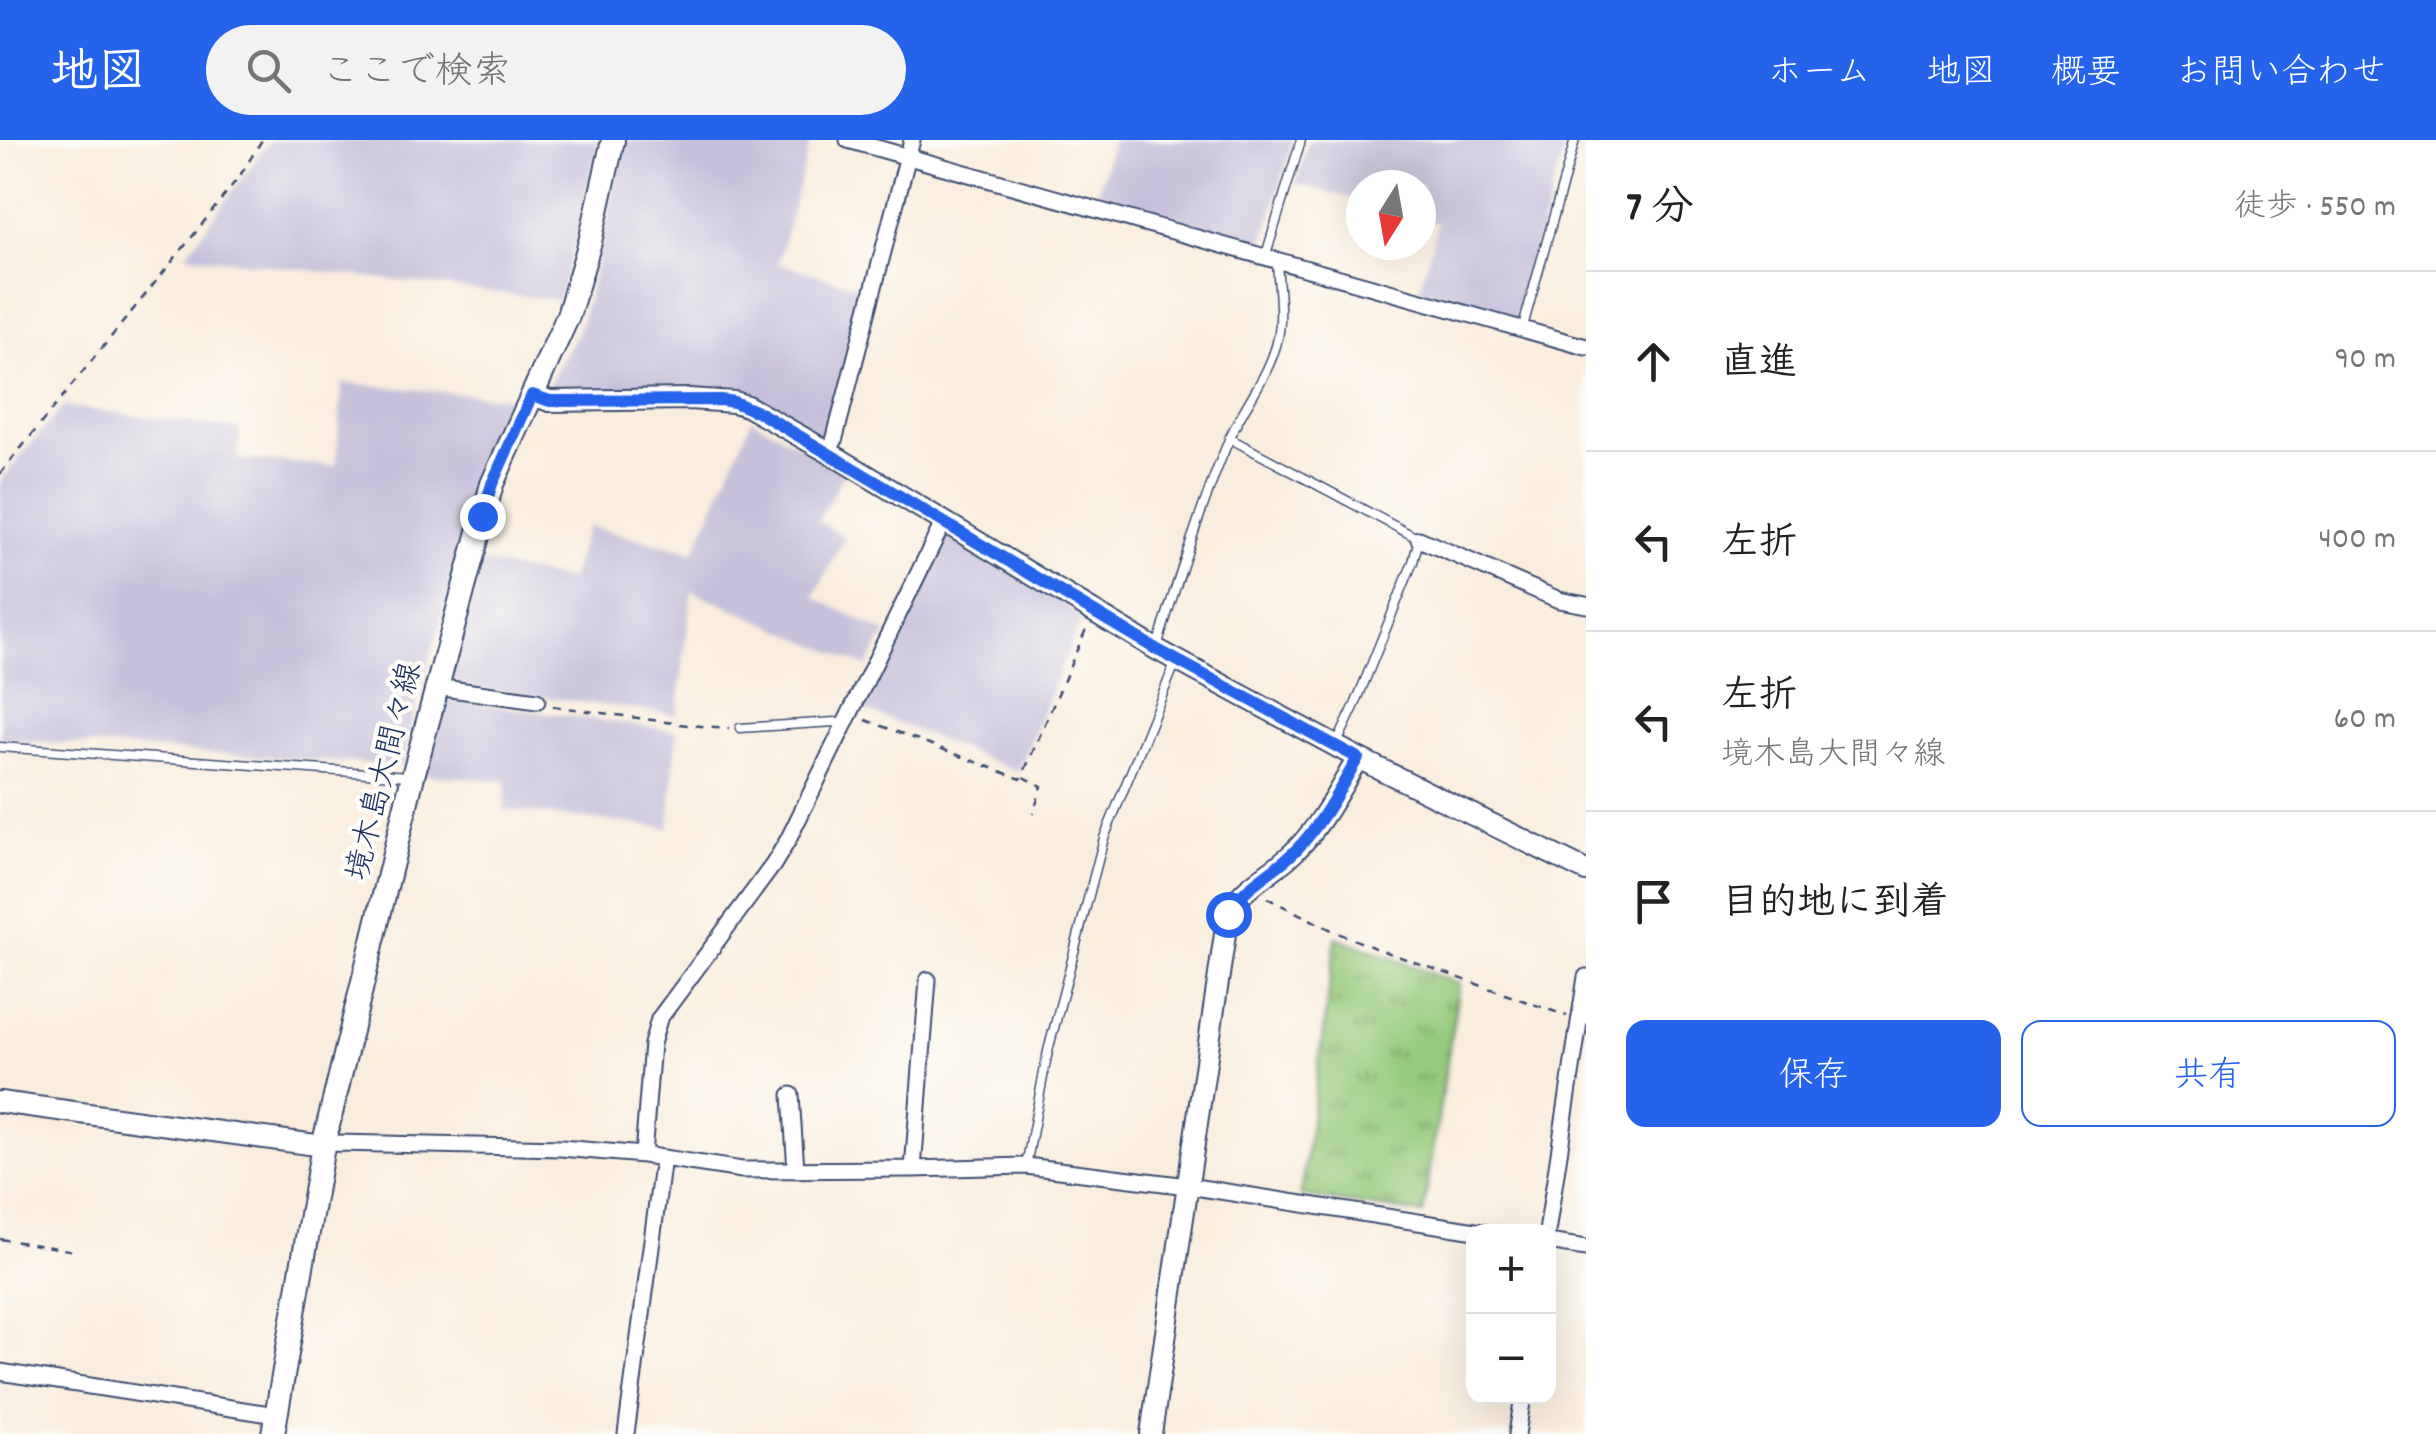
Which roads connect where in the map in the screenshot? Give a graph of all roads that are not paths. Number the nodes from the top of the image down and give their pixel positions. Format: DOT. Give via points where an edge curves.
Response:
graph roads {
  1 [pos="613,140"];
  2 [pos="848,140"];
  3 [pos="912,140"];
  4 [pos="1302,140"];
  5 [pos="1574,140"];
  6 [pos="907,156"];
  7 [pos="1271,259"];
  8 [pos="1522,330"];
  9 [pos="1586,347"];
  10 [pos="532,395"];
  11 [pos="1229,438"];
  12 [pos="828,452"];
  13 [pos="944,521"];
  14 [pos="1419,539"];
  15 [pos="1586,605"];
  16 [pos="1156,649"];
  17 [pos="1177,660"];
  18 [pos="436,687"];
  19 [pos="538,701"];
  20 [pos="848,720"];
  21 [pos="740,728"];
  22 [pos="1335,746"];
  23 [pos="0,747"];
  24 [pos="1358,758"];
  25 [pos="413,776"];
  26 [pos="1586,871"];
  27 [pos="1586,977"];
  28 [pos="928,980"];
  29 [pos="791,1095"];
  30 [pos="0,1102"];
  31 [pos="323,1146"];
  32 [pos="643,1155"];
  33 [pos="663,1158"];
  34 [pos="1026,1166"];
  35 [pos="913,1169"];
  36 [pos="796,1170"];
  37 [pos="1188,1186"];
  38 [pos="1548,1224"];
  39 [pos="1466,1229"];
  40 [pos="1556,1243"];
  41 [pos="1586,1248"];
  42 [pos="0,1372"];
  43 [pos="1522,1404"];
  44 [pos="274,1424"];
  45 [pos="626,1434"];
  46 [pos="1151,1434"];
  47 [pos="1517,1434"];
  1 -- 10 [label="main road, 境木島大間々線" via="580,282"];
  2 -- 6 [label="street"];
  3 -- 6 [label="street"];
  4 -- 7 [label="lane"];
  5 -- 8 [label="lane"];
  6 -- 7 [label="street"];
  6 -- 12 [label="street"];
  7 -- 8 [label="street"];
  7 -- 11 [label="lane" via="1278,340"];
  8 -- 9 [label="street"];
  10 -- 12 [label="street" via="550,401 734,402"];
  10 -- 18 [label="main road, 境木島大間々線" via="492,484"];
  11 -- 14 [label="lane"];
  11 -- 16 [label="lane"];
  12 -- 13 [label="street"];
  13 -- 16 [label="street"];
  13 -- 20 [label="street"];
  14 -- 15 [label="street" via="1558,600"];
  14 -- 22 [label="lane"];
  16 -- 17 [label="street"];
  17 -- 22 [label="street"];
  17 -- 34 [label="lane" via="1104,838"];
  18 -- 19 [label="street"];
  18 -- 25 [label="main road, 境木島大間々線"];
  20 -- 21 [label="lane"];
  20 -- 32 [label="street" via="773,865 659,1019"];
  22 -- 24 [label="street"];
  23 -- 25 [label="lane"];
  24 -- 26 [label="street"];
  24 -- 37 [label="street" via="1308,838 1235,900 1228,914"];
  25 -- 31 [label="main road, 境木島大間々線"];
  27 -- 38 [label="street"];
  28 -- 35 [label="street"];
  29 -- 36 [label="street"];
  30 -- 31 [label="street"];
  31 -- 32 [label="street"];
  31 -- 44 [label="main road, 境木島大間々線"];
  32 -- 33 [label="street"];
  33 -- 36 [label="street"];
  33 -- 45 [label="street"];
  34 -- 35 [label="street"];
  34 -- 37 [label="street"];
  35 -- 36 [label="street"];
  37 -- 39 [label="street"];
  37 -- 46 [label="street"];
  40 -- 41 [label="street"];
  42 -- 44 [label="street"];
  43 -- 47 [label="street"];
}
